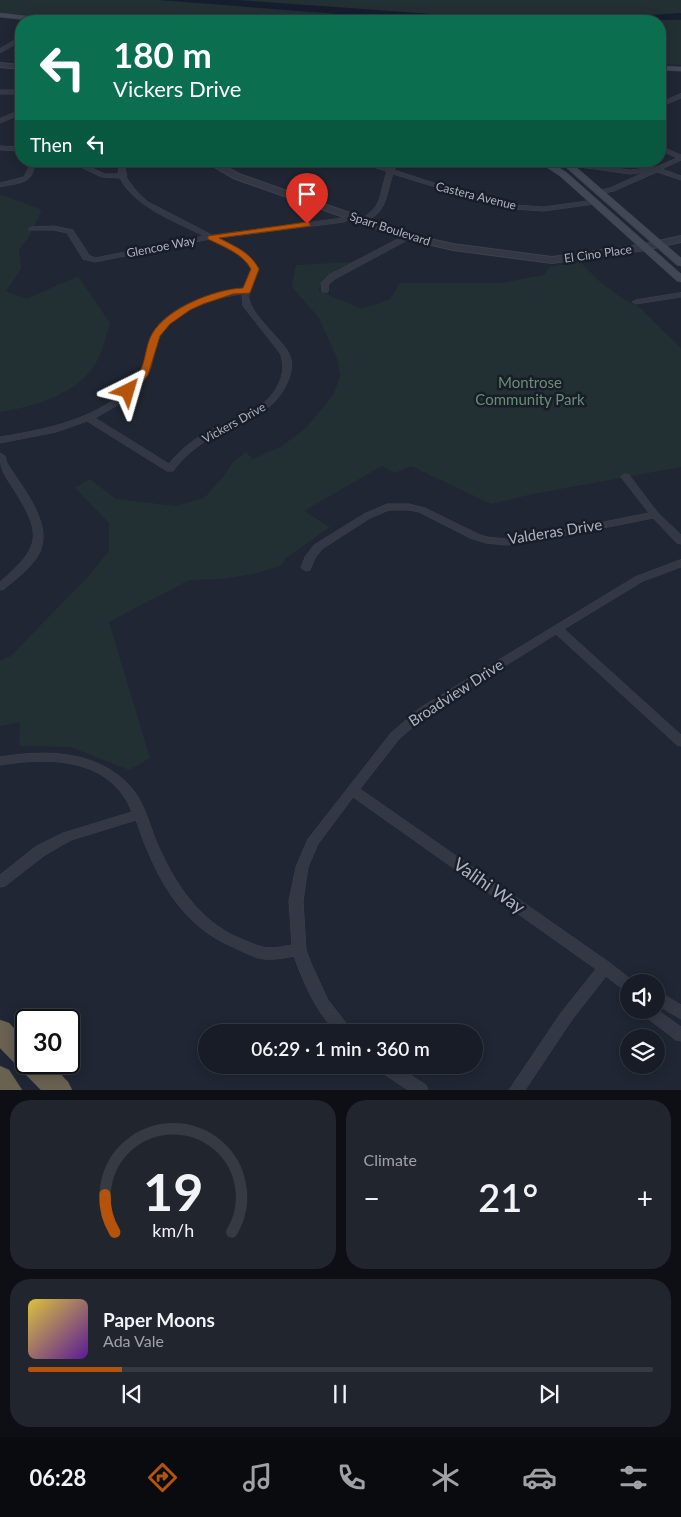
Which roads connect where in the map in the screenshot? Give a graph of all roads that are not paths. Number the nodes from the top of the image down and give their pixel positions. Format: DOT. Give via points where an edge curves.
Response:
graph roads {
  1 [pos="0,15"];
  2 [pos="15,17"];
  3 [pos="0,20"];
  4 [pos="15,21"];
  5 [pos="15,42"];
  6 [pos="0,51"];
  7 [pos="0,65"];
  8 [pos="15,66"];
  9 [pos="666,68"];
  10 [pos="681,68"];
  11 [pos="0,92"];
  12 [pos="15,92"];
  13 [pos="681,96"];
  14 [pos="666,102"];
  15 [pos="15,115"];
  16 [pos="0,121"];
  17 [pos="0,148"];
  18 [pos="15,149"];
  19 [pos="666,151"];
  20 [pos="681,157"];
  21 [pos="666,164"];
  22 [pos="32,167"];
  23 [pos="84,167"];
  24 [pos="121,167"];
  25 [pos="219,167"];
  26 [pos="377,167"];
  27 [pos="392,167"];
  28 [pos="551,167"];
  29 [pos="570,167"];
  30 [pos="586,167"];
  31 [pos="660,167"];
  32 [pos="656,169"];
  33 [pos="389,171"];
  34 [pos="121,176"];
  35 [pos="681,178"];
  36 [pos="0,185"];
  37 [pos="600,192"];
  38 [pos="595,202"];
  39 [pos="351,217"];
  40 [pos="362,221"];
  41 [pos="31,229"];
  42 [pos="210,237"];
  43 [pos="409,237"];
  44 [pos="681,239"];
  45 [pos="658,243"];
  46 [pos="645,247"];
  47 [pos="551,260"];
  48 [pos="681,263"];
  49 [pos="681,279"];
  50 [pos="324,290"];
  51 [pos="247,291"];
  52 [pos="681,295"];
  53 [pos="636,302"];
  54 [pos="88,418"];
  55 [pos="0,440"];
  56 [pos="0,456"];
  57 [pos="626,477"];
  58 [pos="655,515"];
  59 [pos="681,540"];
  60 [pos="681,563"];
  61 [pos="306,568"];
  62 [pos="0,587"];
  63 [pos="557,629"];
  64 [pos="681,742"];
  65 [pos="0,761"];
  66 [pos="352,790"];
  67 [pos="140,814"];
  68 [pos="0,882"];
  69 [pos="299,950"];
  70 [pos="604,967"];
  71 [pos="620,981"];
  72 [pos="665,1002"];
  73 [pos="681,1013"];
  74 [pos="659,1019"];
  75 [pos="339,1024"];
  76 [pos="0,1031"];
  77 [pos="681,1035"];
  78 [pos="15,1047"];
  79 [pos="43,1074"];
  80 [pos="397,1074"];
  81 [pos="0,1078"];
  82 [pos="9,1090"];
  83 [pos="59,1090"];
  84 [pos="421,1090"];
  85 [pos="516,1090"];
  1 -- 2 [label="main road"];
  3 -- 4 [label="main road"];
  5 -- 6 [label="street"];
  7 -- 8 [label="street"];
  9 -- 10 [label="main road"];
  11 -- 12 [label="street"];
  13 -- 14 [label="street"];
  15 -- 16 [label="street"];
  17 -- 18 [label="street"];
  19 -- 20 [label="street"];
  20 -- 21 [label="street"];
  22 -- 36 [label="street" via="28,178"];
  23 -- 34 [label="street" via="104,176"];
  24 -- 34 [label="street"];
  25 -- 39 [label="street, Sparr Boulevard"];
  26 -- 33 [label="street, Castera Avenue"];
  27 -- 33 [label="street"];
  28 -- 38 [label="main road"];
  29 -- 37 [label="main road"];
  30 -- 32 [label="street" via="630,172"];
  31 -- 32 [label="street"];
  32 -- 35 [label="street"];
  32 -- 37 [label="street" via="612,190"];
  33 -- 38 [label="street, Castera Avenue" via="526,208"];
  33 -- 40 [label="street" via="381,207"];
  34 -- 42 [label="street" via="146,203"];
  37 -- 45 [label="main road"];
  38 -- 46 [label="main road"];
  39 -- 40 [label="street, Sparr Boulevard"];
  39 -- 42 [label="street, Glencoe Way"];
  40 -- 43 [label="street, Sparr Boulevard"];
  41 -- 42 [label="street, Glencoe Way" via="54,228 70,232 86,258 100,260"];
  42 -- 51 [label="street" via="250,260 255,269"];
  43 -- 47 [label="street, Sparr Boulevard" via="453,247"];
  43 -- 50 [label="street" via="332,277 325,283"];
  44 -- 45 [label="street, El Cino Place"];
  45 -- 46 [label="street, El Cino Place"];
  45 -- 48 [label="main road"];
  46 -- 47 [label="street, El Cino Place"];
  46 -- 49 [label="main road"];
  51 -- 54 [label="street" via="232,291 200,302 166,322 156,335 139,382 111,406"];
  51 -- 54 [label="street, Vickers Drive" via="247,306 287,358 288,372 281,389 264,408 194,444 170,469"];
  52 -- 53 [label="street"];
  54 -- 55 [label="street" via="47,433"];
  56 -- 62 [label="street" via="40,528 37,550 29,563"];
  57 -- 58 [label="street"];
  58 -- 59 [label="street"];
  58 -- 61 [label="street, Valderas Drive" via="506,542 474,536 422,510 387,507 318,547"];
  60 -- 63 [label="street, Broadview Drive" via="640,579"];
  63 -- 64 [label="street"];
  63 -- 66 [label="street, Broadview Drive" via="424,711 395,736"];
  65 -- 67 [label="street" via="34,756 65,757 90,764 123,786"];
  66 -- 69 [label="street, Broadview Drive" via="313,842 302,868 296,901"];
  66 -- 70 [label="street, Valihi Way"];
  67 -- 68 [label="street" via="67,836 40,851"];
  67 -- 69 [label="street" via="173,890 209,930 236,944 265,953"];
  69 -- 75 [label="street, Broadview Drive" via="318,996"];
  70 -- 71 [label="street, Valihi Way"];
  70 -- 85 [label="street"];
  72 -- 73 [label="street"];
  74 -- 77 [label="street"];
  76 -- 78 [label="highway"];
  79 -- 83 [label="highway"];
  80 -- 84 [label="street"];
  81 -- 82 [label="highway"];
}
